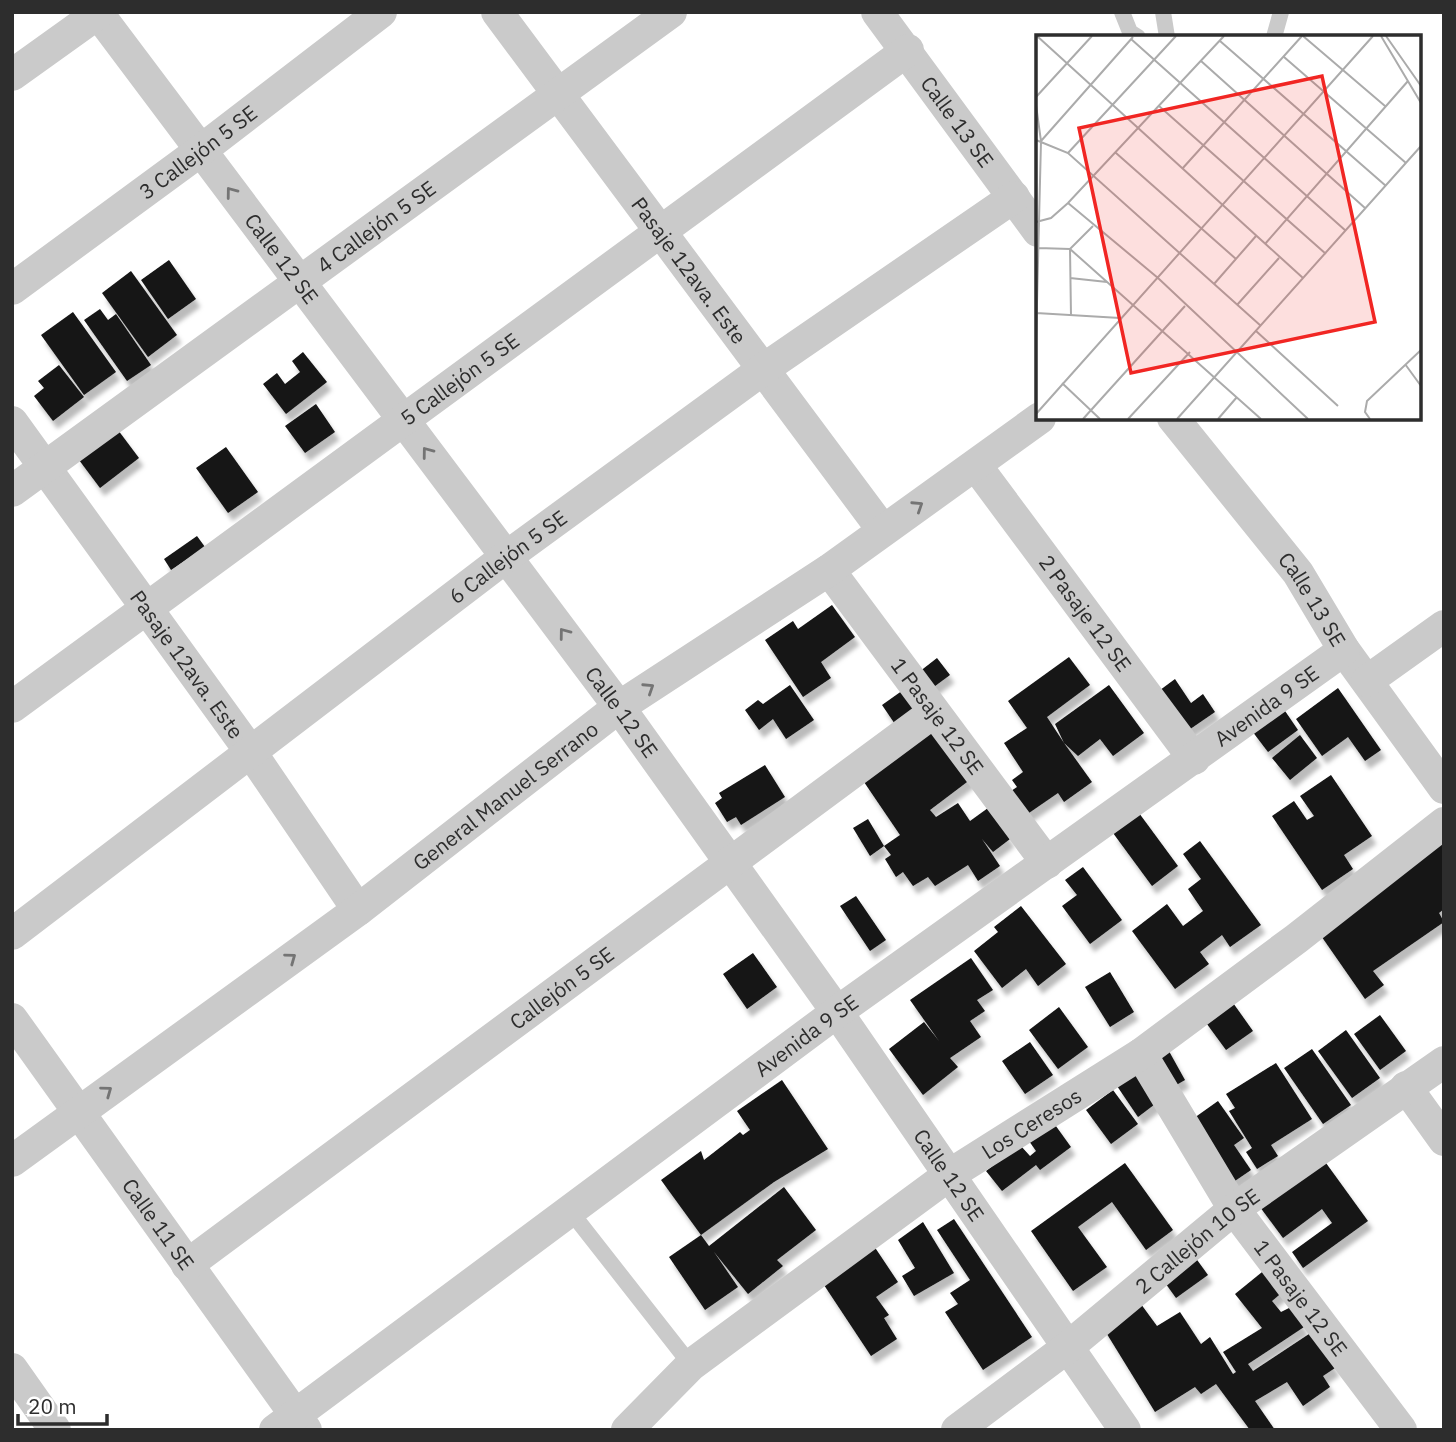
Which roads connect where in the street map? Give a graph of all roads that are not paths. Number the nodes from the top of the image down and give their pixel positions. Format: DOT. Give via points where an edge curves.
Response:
graph roads {
  1 [pos="381,12"];
  2 [pos="497,12"];
  3 [pos="671,12"];
  4 [pos="877,12"];
  5 [pos="1122,12"];
  6 [pos="1163,12"];
  7 [pos="1281,12"];
  8 [pos="98,13"];
  9 [pos="1135,35"];
  10 [pos="1167,35"];
  11 [pos="1275,35"];
  12 [pos="908,50"];
  13 [pos="12,75"];
  14 [pos="559,96"];
  15 [pos="200,151"];
  16 [pos="1014,197"];
  17 [pos="1036,228"];
  18 [pos="659,232"];
  19 [pos="298,281"];
  20 [pos="12,289"];
  21 [pos="765,368"];
  22 [pos="403,420"];
  23 [pos="1037,420"];
  24 [pos="1175,420"];
  25 [pos="12,422"];
  26 [pos="46,466"];
  27 [pos="977,467"];
  28 [pos="12,491"];
  29 [pos="883,529"];
  30 [pos="506,557"];
  31 [pos="829,570"];
  32 [pos="145,610"];
  33 [pos="1444,626"];
  34 [pos="1345,650"];
  35 [pos="1367,681"];
  36 [pos="12,707"];
  37 [pos="620,707"];
  38 [pos="934,712"];
  39 [pos="250,751"];
  40 [pos="1194,759"];
  41 [pos="1444,789"];
  42 [pos="1444,822"];
  43 [pos="1047,863"];
  44 [pos="732,864"];
  45 [pos="358,910"];
  46 [pos="12,934"];
  47 [pos="837,1012"];
  48 [pos="12,1019"];
  49 [pos="1140,1054"];
  50 [pos="1444,1062"];
  51 [pos="1406,1087"];
  52 [pos="78,1112"];
  53 [pos="1444,1140"];
  54 [pos="12,1161"];
  55 [pos="949,1175"];
  56 [pos="1234,1209"];
  57 [pos="571,1212"];
  58 [pos="187,1265"];
  59 [pos="1068,1347"];
  60 [pos="691,1365"];
  61 [pos="12,1369"];
  62 [pos="292,1425"];
  63 [pos="55,1430"];
  64 [pos="627,1430"];
  65 [pos="957,1430"];
  66 [pos="1125,1430"];
  67 [pos="1401,1430"];
  1 -- 15 [label="street, 3 Callejón 5 SE"];
  2 -- 14 [label="street, Pasaje 12ava. Este"];
  3 -- 14 [label="street, 4 Callejón 5 SE"];
  4 -- 12 [label="street, Calle 13 SE"];
  5 -- 9 [label="lane"];
  6 -- 10 [label="lane"];
  7 -- 11 [label="lane"];
  8 -- 13 [label="street"];
  8 -- 15 [label="street, Calle 12 SE"];
  12 -- 16 [label="street, Calle 13 SE"];
  12 -- 18 [label="street, 5 Callejón 5 SE"];
  14 -- 18 [label="street, Pasaje 12ava. Este"];
  14 -- 19 [label="street, 4 Callejón 5 SE"];
  19 -- 15 [label="street, Calle 12 SE, one-way"];
  15 -- 20 [label="street, 3 Callejón 5 SE"];
  16 -- 17 [label="street, Calle 13 SE"];
  16 -- 21 [label="street, 6 Callejón 5 SE"];
  18 -- 21 [label="street, Pasaje 12ava. Este"];
  18 -- 22 [label="street, 5 Callejón 5 SE"];
  19 -- 22 [label="street, Calle 12 SE"];
  19 -- 26 [label="street, 4 Callejón 5 SE"];
  21 -- 29 [label="street, Pasaje 12ava. Este"];
  21 -- 30 [label="street, 6 Callejón 5 SE"];
  30 -- 22 [label="street, Calle 12 SE, one-way"];
  22 -- 32 [label="street, 5 Callejón 5 SE"];
  23 -- 27 [label="street, General Manuel Serrano"];
  24 -- 34 [label="street, Calle 13 SE" via="1298,573"];
  25 -- 26 [label="street, Pasaje 12ava. Este"];
  26 -- 28 [label="street, 4 Callejón 5 SE"];
  26 -- 32 [label="street, Pasaje 12ava. Este"];
  29 -- 27 [label="street, General Manuel Serrano, one-way"];
  27 -- 40 [label="street, 2 Pasaje 12 SE"];
  29 -- 31 [label="street, General Manuel Serrano"];
  37 -- 30 [label="street, Calle 12 SE, one-way"];
  30 -- 39 [label="street, 6 Callejón 5 SE"];
  37 -- 31 [label="street, General Manuel Serrano, one-way"];
  31 -- 38 [label="street, 1 Pasaje 12 SE"];
  32 -- 36 [label="street, 5 Callejón 5 SE"];
  32 -- 39 [label="street, Pasaje 12ava. Este"];
  33 -- 35 [label="street"];
  34 -- 35 [label="street, Calle 13 SE"];
  34 -- 40 [label="street, Avenida 9 SE"];
  35 -- 41 [label="street, Calle 13 SE"];
  37 -- 44 [label="street, Calle 12 SE"];
  37 -- 45 [label="street, General Manuel Serrano"];
  38 -- 43 [label="street, 1 Pasaje 12 SE"];
  38 -- 44 [label="street, Callejón 5 SE"];
  39 -- 45 [label="street, Pasaje 12ava. Este"];
  39 -- 46 [label="street, 6 Callejón 5 SE"];
  40 -- 43 [label="street, Avenida 9 SE"];
  42 -- 49 [label="street, Los Ceresos"];
  43 -- 47 [label="street, Avenida 9 SE"];
  44 -- 47 [label="street, Calle 12 SE"];
  44 -- 58 [label="street, Callejón 5 SE"];
  52 -- 45 [label="street, General Manuel Serrano, one-way"];
  47 -- 55 [label="street, Calle 12 SE"];
  47 -- 57 [label="street, Avenida 9 SE"];
  48 -- 52 [label="street, Calle 11 SE"];
  49 -- 55 [label="street, Los Ceresos"];
  49 -- 56 [label="street, 1 Pasaje 12 SE"];
  50 -- 51 [label="street, 2 Callejón 10 SE"];
  51 -- 53 [label="street"];
  51 -- 56 [label="street, 2 Callejón 10 SE"];
  52 -- 54 [label="street, General Manuel Serrano"];
  52 -- 58 [label="street, Calle 11 SE"];
  55 -- 59 [label="street, Calle 12 SE"];
  55 -- 60 [label="street, Los Ceresos"];
  56 -- 59 [label="street, 2 Callejón 10 SE"];
  56 -- 67 [label="street, 1 Pasaje 12 SE"];
  57 -- 60 [label="lane"];
  57 -- 62 [label="street, Avenida 9 SE"];
  58 -- 62 [label="street, Calle 11 SE"];
  59 -- 65 [label="street, 2 Callejón 10 SE"];
  59 -- 66 [label="street, Calle 12 SE"];
  60 -- 64 [label="street, Los Ceresos"];
  61 -- 63 [label="street"];
}
